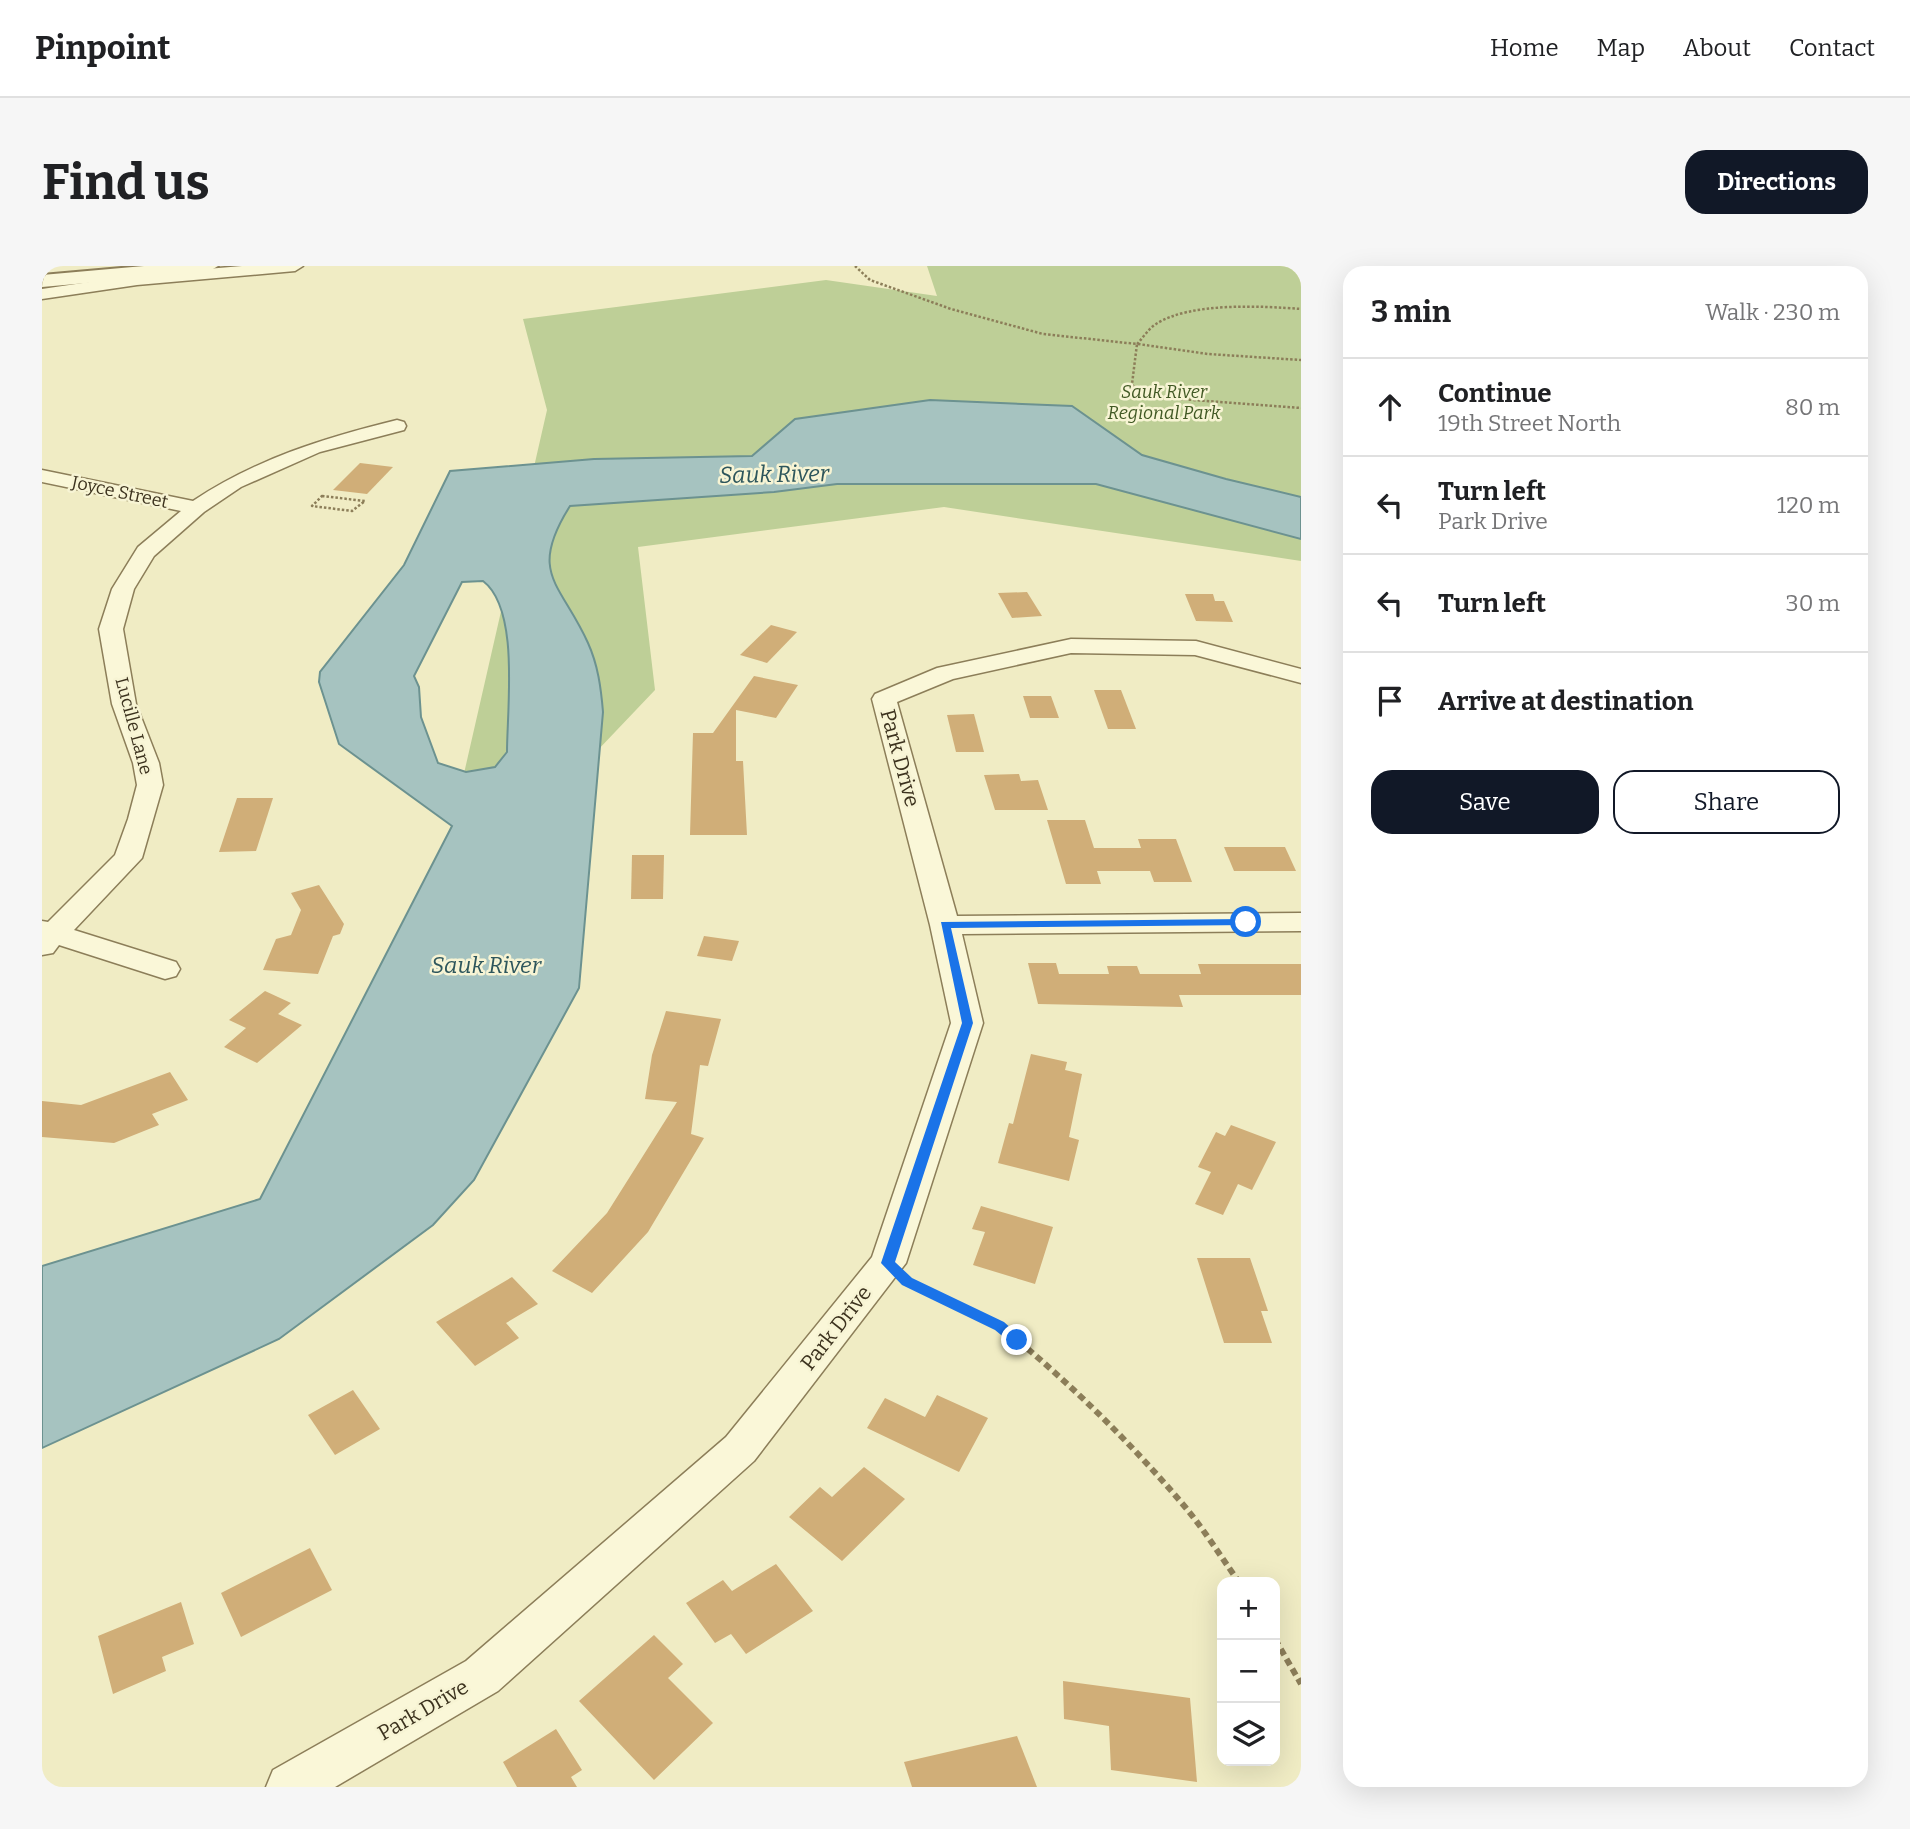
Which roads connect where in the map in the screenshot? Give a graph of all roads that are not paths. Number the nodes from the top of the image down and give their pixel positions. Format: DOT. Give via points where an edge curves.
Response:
graph roads {
  1 [pos="96,266"];
  2 [pos="140,266"];
  3 [pos="208,266"];
  4 [pos="295,266"];
  5 [pos="42,276"];
  6 [pos="42,294"];
  7 [pos="397,426"];
  8 [pos="42,476"];
  9 [pos="197,508"];
  10 [pos="1301,676"];
  11 [pos="1301,922"];
  12 [pos="945,925"];
  13 [pos="47,936"];
  14 [pos="165,969"];
  15 [pos="290,1787"];
  1 -- 5 [label="street"];
  2 -- 5 [label="street"];
  3 -- 5 [label="street"];
  4 -- 6 [label="street"];
  7 -- 9 [label="street, Lucille Lane" via="276,462"];
  8 -- 9 [label="street, Joyce Street"];
  9 -- 13 [label="street, Lucille Lane" via="146,552 123,589 111,629 124,704 146,763 149,785 142,819 128,858"];
  10 -- 12 [label="street, Park Drive" via="1196,649 1071,646 946,673 884,699"];
  11 -- 12 [label="street"];
  12 -- 15 [label="street, Park Drive" via="967,1023 888,1263 740,1449 482,1676"];
  13 -- 14 [label="street"];
}
